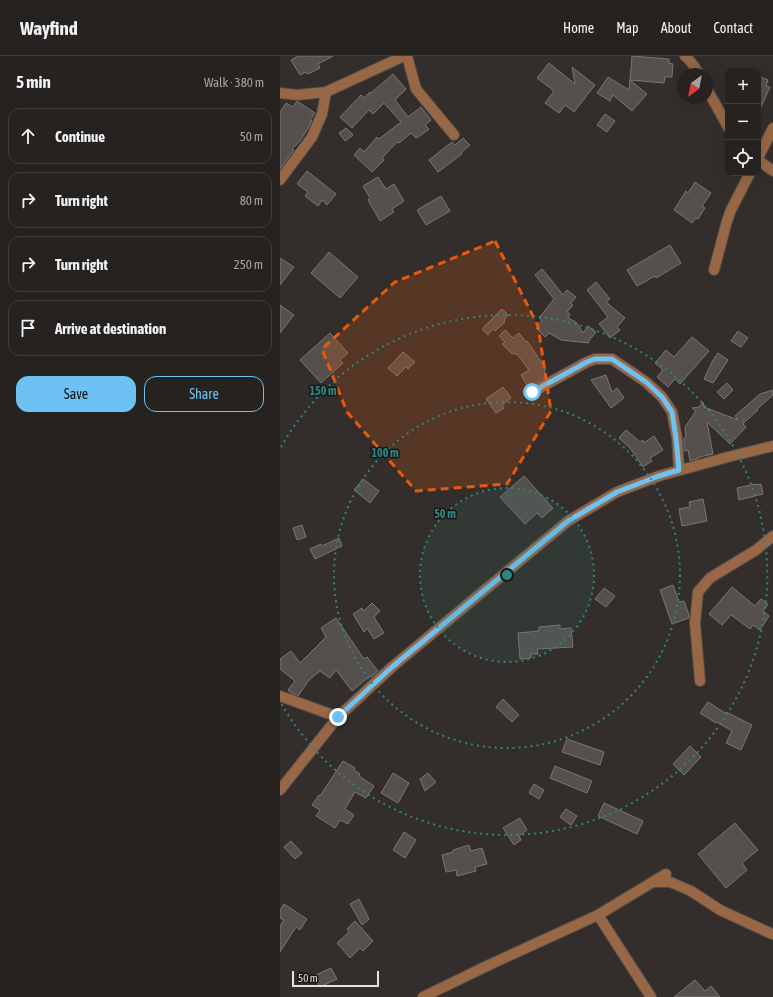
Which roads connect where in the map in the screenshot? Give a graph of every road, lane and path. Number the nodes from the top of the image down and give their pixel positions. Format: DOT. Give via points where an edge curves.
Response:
graph roads {
  1 [pos="404,56"];
  2 [pos="407,56"];
  3 [pos="685,56"];
  4 [pos="695,68"];
  5 [pos="326,92"];
  6 [pos="280,93"];
  7 [pos="713,100"];
  8 [pos="725,122"];
  9 [pos="773,128"];
  10 [pos="454,135"];
  11 [pos="761,153"];
  12 [pos="761,161"];
  13 [pos="773,171"];
  14 [pos="748,176"];
  15 [pos="280,180"];
  16 [pos="714,270"];
  17 [pos="532,392"];
  18 [pos="773,446"];
  19 [pos="679,470"];
  20 [pos="773,536"];
  21 [pos="700,681"];
  22 [pos="280,696"];
  23 [pos="338,717"];
  24 [pos="280,790"];
  25 [pos="666,874"];
  26 [pos="654,882"];
  27 [pos="598,915"];
  28 [pos="772,934"];
  29 [pos="423,997"];
  30 [pos="651,997"];
  1 -- 5 [label="street"];
  2 -- 10 [label="street" via="416,89"];
  3 -- 4 [label="street"];
  5 -- 6 [label="street" via="297,95"];
  5 -- 15 [label="street" via="322,114 312,137"];
  7 -- 8 [label="street"];
  9 -- 11 [label="street"];
  12 -- 13 [label="street"];
  14 -- 16 [label="street" via="731,210"];
  17 -- 19 [label="street" via="587,362 595,359 612,359 646,382 662,397 672,412"];
  18 -- 19 [label="street"];
  19 -- 23 [label="street" via="617,492 568,521 392,667"];
  20 -- 21 [label="street" via="756,550 710,578 698,592 695,623"];
  22 -- 23 [label="street"];
  23 -- 24 [label="street"];
  25 -- 26 [label="street"];
  26 -- 27 [label="street"];
  26 -- 28 [label="street" via="670,882 720,910"];
  27 -- 29 [label="street"];
  27 -- 30 [label="street"];
}
